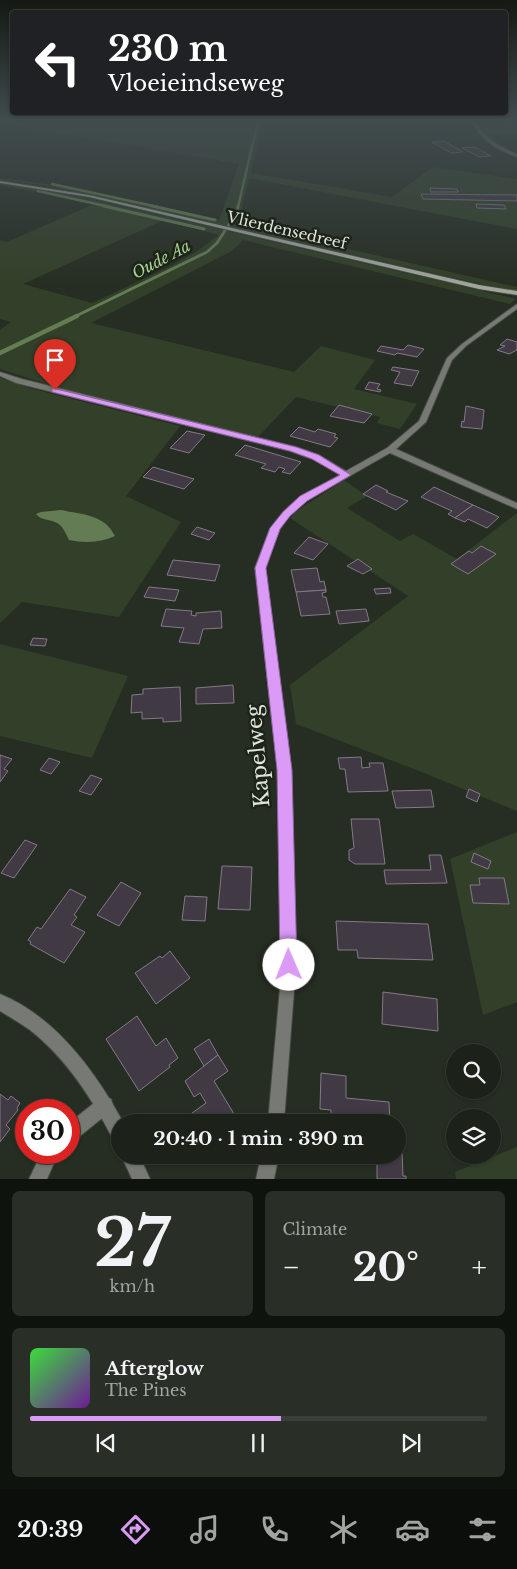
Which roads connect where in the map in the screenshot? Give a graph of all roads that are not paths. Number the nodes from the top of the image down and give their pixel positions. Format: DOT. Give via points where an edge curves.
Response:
graph roads {
  1 [pos="0,182"];
  2 [pos="479,287"];
  3 [pos="517,294"];
  4 [pos="517,298"];
  5 [pos="517,306"];
  6 [pos="0,374"];
  7 [pos="390,450"];
  8 [pos="347,475"];
  9 [pos="517,506"];
  10 [pos="0,1002"];
  11 [pos="105,1105"];
  12 [pos="277,1114"];
  13 [pos="111,1117"];
  14 [pos="80,1125"];
  15 [pos="45,1164"];
  16 [pos="134,1164"];
  17 [pos="268,1164"];
  18 [pos="38,1179"];
  19 [pos="141,1179"];
  20 [pos="265,1179"];
  1 -- 2 [label="main road, Vlierdensedreef" via="89,196"];
  2 -- 3 [label="main road, Vlierdensedreef"];
  2 -- 4 [label="main road, Vlierdensedreef"];
  5 -- 7 [label="street, Kapelweg" via="449,359 422,422"];
  6 -- 8 [label="street" via="293,449 316,457"];
  7 -- 8 [label="street, Kapelweg"];
  7 -- 9 [label="street"];
  8 -- 12 [label="street, Kapelweg" via="303,499 286,514 275,528 260,568 284,770 289,965"];
  10 -- 11 [label="street" via="36,1025 74,1061"];
  11 -- 13 [label="street"];
  11 -- 14 [label="street"];
  15 -- 18 [label="street"];
  16 -- 19 [label="street"];
  17 -- 20 [label="street"];
}
